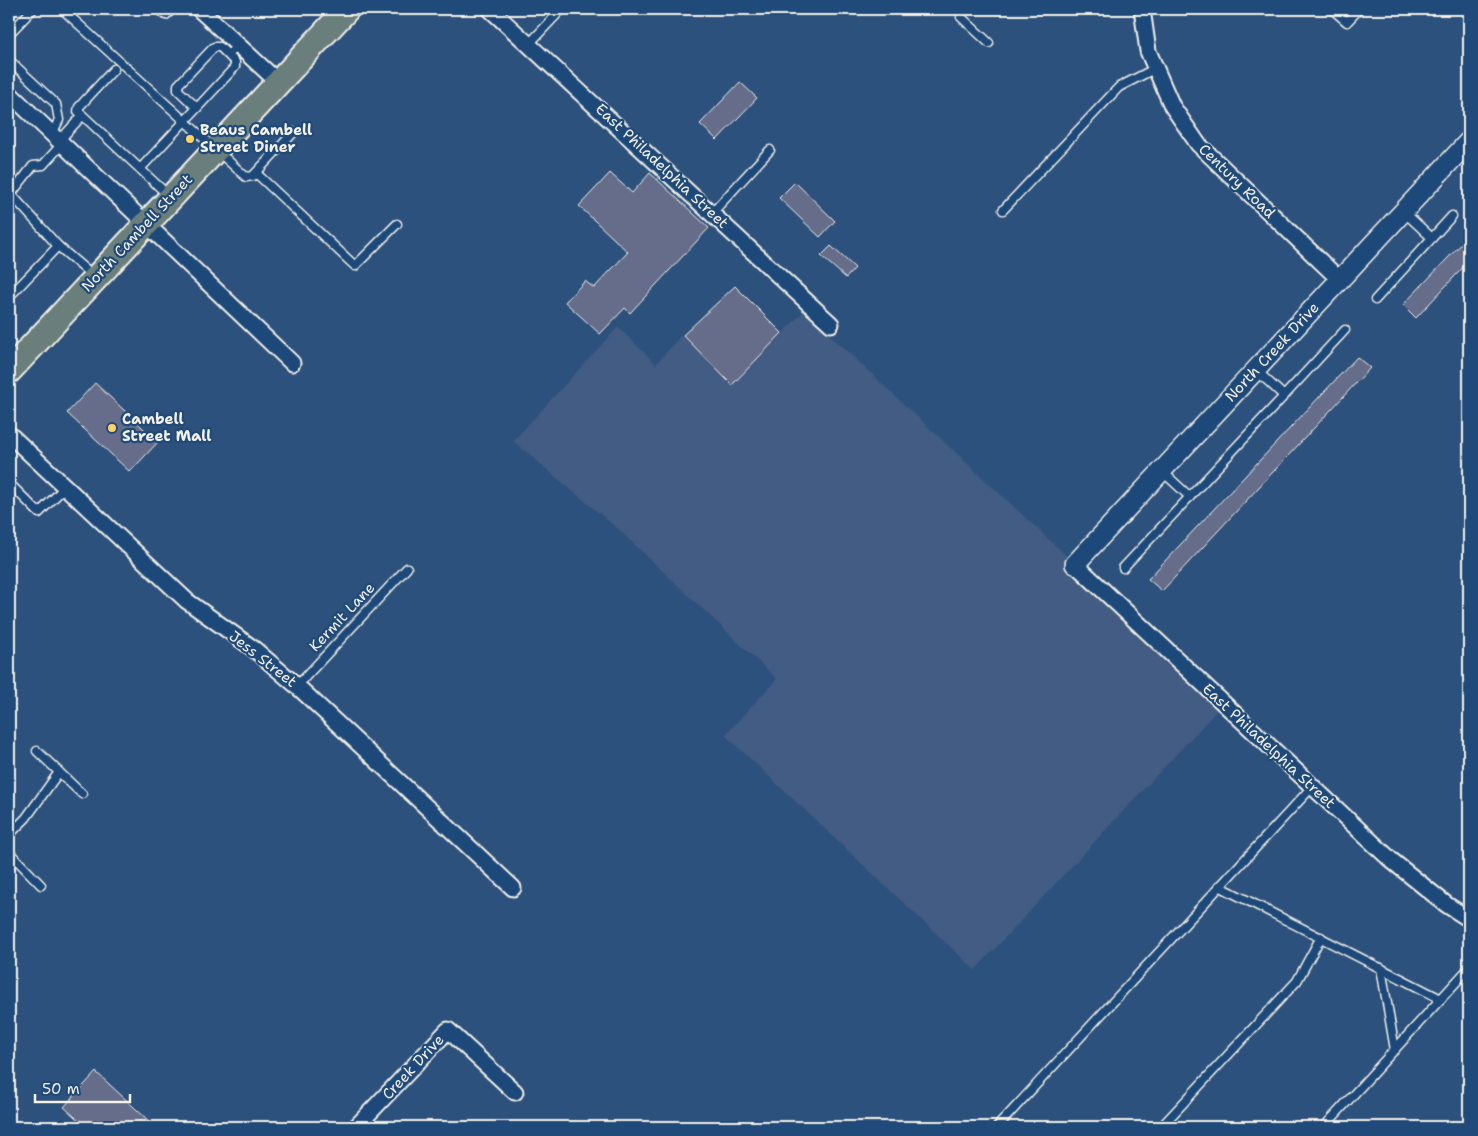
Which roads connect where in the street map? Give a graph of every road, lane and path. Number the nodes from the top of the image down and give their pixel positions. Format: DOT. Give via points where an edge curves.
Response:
graph roads {
  1 [pos="32,9"];
  2 [pos="62,9"];
  3 [pos="158,9"];
  4 [pos="173,9"];
  5 [pos="199,9"];
  6 [pos="490,9"];
  7 [pos="562,9"];
  8 [pos="1142,9"];
  9 [pos="1332,9"];
  10 [pos="1359,9"];
  11 [pos="343,10"];
  12 [pos="962,17"];
  13 [pos="10,32"];
  14 [pos="989,43"];
  15 [pos="530,44"];
  16 [pos="233,50"];
  17 [pos="9,60"];
  18 [pos="1156,68"];
  19 [pos="114,69"];
  20 [pos="278,82"];
  21 [pos="9,93"];
  22 [pos="197,108"];
  23 [pos="82,116"];
  24 [pos="184,122"];
  25 [pos="294,132"];
  26 [pos="58,140"];
  27 [pos="1469,140"];
  28 [pos="215,150"];
  29 [pos="770,150"];
  30 [pos="140,169"];
  31 [pos="256,173"];
  32 [pos="170,197"];
  33 [pos="1003,210"];
  34 [pos="1403,211"];
  35 [pos="712,213"];
  36 [pos="1452,216"];
  37 [pos="146,223"];
  38 [pos="397,224"];
  39 [pos="1432,238"];
  40 [pos="58,246"];
  41 [pos="94,278"];
  42 [pos="1340,280"];
  43 [pos="9,296"];
  44 [pos="1375,300"];
  45 [pos="832,324"];
  46 [pos="1345,330"];
  47 [pos="292,363"];
  48 [pos="1256,370"];
  49 [pos="9,371"];
  50 [pos="1284,396"];
  51 [pos="9,434"];
  52 [pos="1162,471"];
  53 [pos="9,483"];
  54 [pos="65,487"];
  55 [pos="1190,497"];
  56 [pos="1075,564"];
  57 [pos="407,568"];
  58 [pos="1123,568"];
  59 [pos="297,686"];
  60 [pos="37,751"];
  61 [pos="59,772"];
  62 [pos="1312,787"];
  63 [pos="82,794"];
  64 [pos="9,835"];
  65 [pos="9,852"];
  66 [pos="41,885"];
  67 [pos="1219,886"];
  68 [pos="513,888"];
  69 [pos="1469,919"];
  70 [pos="1321,937"];
  71 [pos="1380,968"];
  72 [pos="1469,968"];
  73 [pos="1441,999"];
  74 [pos="1395,1050"];
  75 [pos="515,1092"];
  76 [pos="356,1127"];
  77 [pos="998,1127"];
  78 [pos="1161,1127"];
  79 [pos="1324,1127"];
  1 -- 13 [label="lane"];
  2 -- 24 [label="lane"];
  3 -- 4 [label="lane" via="166,15"];
  5 -- 16 [label="street"];
  6 -- 15 [label="street, East Philadelphia Street"];
  7 -- 15 [label="lane"];
  8 -- 18 [label="street, Century Road" via="1148,51"];
  9 -- 10 [label="lane" via="1347,22"];
  11 -- 20 [label="main road, North Cambell Street"];
  12 -- 14 [label="lane"];
  15 -- 35 [label="street, East Philadelphia Street"];
  16 -- 20 [label="street"];
  16 -- 22 [label="lane" via="235,67"];
  16 -- 22 [label="lane" via="214,48 178,85 178,90"];
  17 -- 26 [label="lane" via="56,104"];
  18 -- 33 [label="lane" via="1119,87"];
  18 -- 42 [label="street, Century Road" via="1172,106 1198,144"];
  19 -- 23 [label="lane" via="80,107 78,111"];
  20 -- 28 [label="main road, North Cambell Street"];
  21 -- 26 [label="street"];
  22 -- 24 [label="lane"];
  23 -- 26 [label="lane"];
  23 -- 30 [label="lane"];
  24 -- 28 [label="lane"];
  24 -- 30 [label="lane"];
  25 -- 31 [label="lane"];
  26 -- 37 [label="street"];
  26 -- 40 [label="lane" via="43,165 33,166 11,194"];
  27 -- 34 [label="street, North Creek Drive"];
  28 -- 31 [label="lane" via="243,175 250,177"];
  28 -- 32 [label="main road, North Cambell Street"];
  29 -- 35 [label="lane"];
  30 -- 32 [label="lane"];
  31 -- 38 [label="lane" via="355,266"];
  32 -- 37 [label="main road, North Cambell Street"];
  34 -- 39 [label="lane"];
  34 -- 42 [label="street, North Creek Drive"];
  35 -- 45 [label="street, East Philadelphia Street"];
  36 -- 39 [label="lane"];
  37 -- 41 [label="main road, North Cambell Street"];
  37 -- 47 [label="street"];
  39 -- 44 [label="lane"];
  40 -- 41 [label="lane"];
  40 -- 43 [label="lane"];
  41 -- 49 [label="main road, North Cambell Street"];
  42 -- 48 [label="street, North Creek Drive"];
  46 -- 50 [label="lane"];
  48 -- 50 [label="lane"];
  48 -- 52 [label="street, North Creek Drive"];
  50 -- 55 [label="lane"];
  51 -- 54 [label="street, Jess Street"];
  52 -- 55 [label="lane"];
  52 -- 56 [label="street, North Creek Drive"];
  53 -- 54 [label="lane" via="39,513"];
  54 -- 59 [label="street, Jess Street" via="187,601 254,649"];
  55 -- 58 [label="lane"];
  56 -- 62 [label="street, East Philadelphia Street"];
  57 -- 59 [label="lane, Kermit Lane"];
  59 -- 68 [label="street, Jess Street"];
  60 -- 61 [label="lane"];
  61 -- 63 [label="lane"];
  61 -- 64 [label="lane" via="26,818"];
  62 -- 67 [label="lane"];
  62 -- 69 [label="street, East Philadelphia Street" via="1391,860"];
  65 -- 66 [label="lane"];
  67 -- 70 [label="lane"];
  67 -- 77 [label="lane"];
  70 -- 71 [label="lane"];
  70 -- 78 [label="lane" via="1297,981"];
  71 -- 73 [label="lane"];
  71 -- 74 [label="lane"];
  72 -- 73 [label="lane"];
  73 -- 74 [label="lane"];
  74 -- 79 [label="lane"];
  75 -- 76 [label="street, Creek Drive" via="448,1030"];
}
